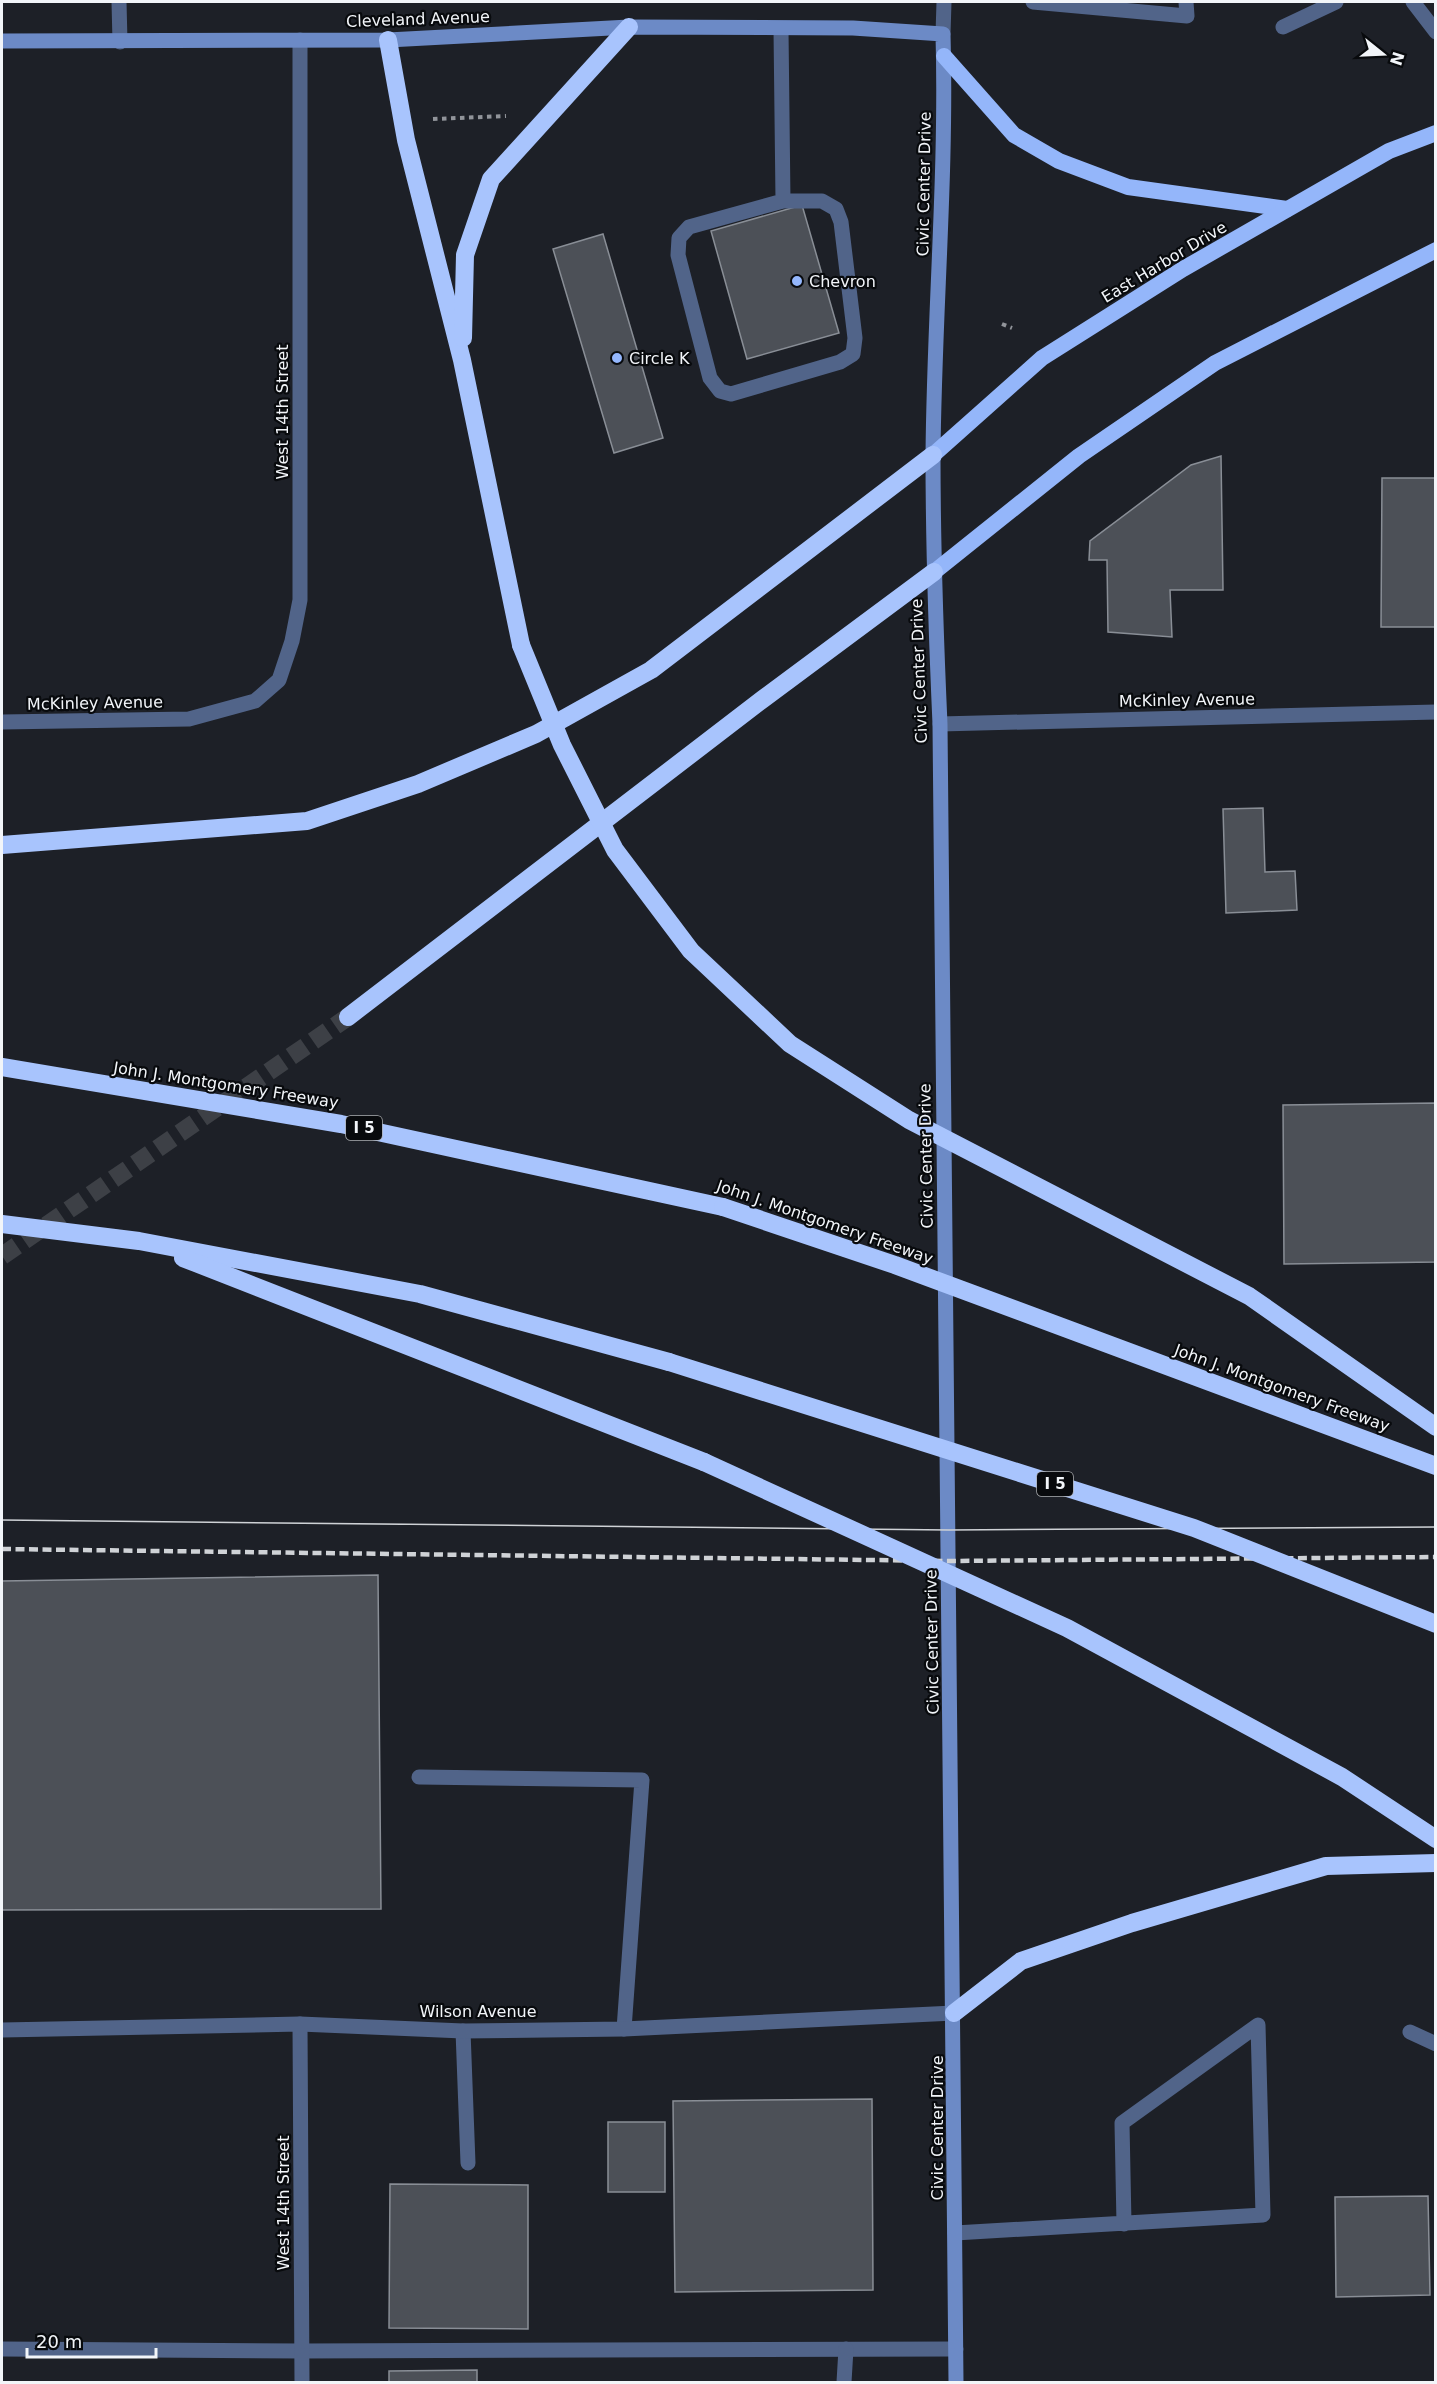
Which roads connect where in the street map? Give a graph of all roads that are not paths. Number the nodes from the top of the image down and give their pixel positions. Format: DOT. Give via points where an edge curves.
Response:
graph roads {
  1 [pos="119,2"];
  2 [pos="944,2"];
  3 [pos="1034,2"];
  4 [pos="1186,2"];
  5 [pos="1336,2"];
  6 [pos="1413,2"];
  7 [pos="629,27"];
  8 [pos="1283,27"];
  9 [pos="781,30"];
  10 [pos="1436,32"];
  11 [pos="943,34"];
  12 [pos="300,40"];
  13 [pos="388,40"];
  14 [pos="2,41"];
  15 [pos="120,42"];
  16 [pos="944,56"];
  17 [pos="1436,134"];
  18 [pos="783,201"];
  19 [pos="1287,209"];
  20 [pos="1436,250"];
  21 [pos="462,360"];
  22 [pos="933,455"];
  23 [pos="934,572"];
  24 [pos="1436,712"];
  25 [pos="189,719"];
  26 [pos="2,723"];
  27 [pos="940,724"];
  28 [pos="2,845"];
  29 [pos="348,1017"];
  30 [pos="2,1067"];
  31 [pos="2,1224"];
  32 [pos="139,1241"];
  33 [pos="1436,1427"];
  34 [pos="1436,1466"];
  35 [pos="1436,1623"];
  36 [pos="419,1777"];
  37 [pos="1436,1839"];
  38 [pos="1436,1863"];
  39 [pos="954,2013"];
  40 [pos="300,2024"];
  41 [pos="624,2029"];
  42 [pos="2,2030"];
  43 [pos="463,2031"];
  44 [pos="1410,2032"];
  45 [pos="1436,2044"];
  46 [pos="468,2163"];
  47 [pos="1124,2224"];
  48 [pos="955,2233"];
  49 [pos="2,2349"];
  50 [pos="846,2349"];
  51 [pos="956,2349"];
  52 [pos="302,2351"];
  53 [pos="302,2382"];
  54 [pos="844,2382"];
  55 [pos="956,2382"];
  1 -- 15 [label="street"];
  2 -- 11 [label="street, Civic Center Drive"];
  3 -- 4 [label="street" via="1187,16"];
  5 -- 8 [label="street"];
  6 -- 10 [label="street"];
  7 -- 9 [label="main road, Cleveland Avenue"];
  7 -- 13 [label="main road, Cleveland Avenue"];
  7 -- 21 [label="highway" via="491,179 465,255"];
  9 -- 11 [label="main road, Cleveland Avenue" via="853,27"];
  9 -- 18 [label="street"];
  11 -- 16 [label="main road, Civic Center Drive"];
  12 -- 13 [label="main road, Cleveland Avenue"];
  12 -- 15 [label="main road, Cleveland Avenue"];
  12 -- 25 [label="street, West 14th Street" via="300,600 279,680 255,701"];
  13 -- 21 [label="highway" via="406,140"];
  14 -- 15 [label="main road, Cleveland Avenue"];
  16 -- 19 [label="highway" via="1014,135 1059,161 1128,187"];
  16 -- 22 [label="main road, Civic Center Drive"];
  17 -- 19 [label="highway, East Harbor Drive" via="1389,151"];
  18 -- 18 [label="street" via="822,201 836,209 841,222 855,338 853,354 840,362 731,394 720,391 710,378 678,255 679,238 689,227"];
  19 -- 22 [label="highway, East Harbor Drive" via="1042,358"];
  20 -- 23 [label="highway" via="1215,363 1079,456"];
  21 -- 33 [label="highway, bridge" via="521,645 562,745 615,850 691,951 790,1044 909,1120 1249,1296"];
  22 -- 23 [label="main road, Civic Center Drive"];
  22 -- 28 [label="highway" via="651,669 536,734 418,784 307,821"];
  23 -- 27 [label="main road, Civic Center Drive"];
  23 -- 29 [label="highway"];
  24 -- 27 [label="street, McKinley Avenue"];
  25 -- 26 [label="street, McKinley Avenue"];
  27 -- 39 [label="main road, Civic Center Drive"];
  30 -- 34 [label="highway, John J. Montgomery Freeway / I 5, bridge" via="342,1124 723,1207 895,1265"];
  31 -- 32 [label="highway, I 5"];
  32 -- 35 [label="highway, I 5, bridge" via="420,1294 669,1362 1194,1528"];
  32 -- 37 [label="highway, bridge" via="704,1462 1067,1628 1342,1777"];
  36 -- 41 [label="street" via="642,1780"];
  38 -- 39 [label="highway" via="1326,1866 1132,1923 1021,1961"];
  39 -- 41 [label="street, Wilson Avenue"];
  39 -- 48 [label="main road, Civic Center Drive"];
  40 -- 42 [label="street, Wilson Avenue"];
  40 -- 43 [label="street, Wilson Avenue"];
  40 -- 52 [label="street, West 14th Street"];
  41 -- 43 [label="street, Wilson Avenue"];
  43 -- 46 [label="street"];
  44 -- 45 [label="street"];
  47 -- 47 [label="street" via="1263,2215 1258,2025 1122,2123"];
  47 -- 48 [label="street"];
  48 -- 51 [label="main road, Civic Center Drive"];
  49 -- 52 [label="street"];
  50 -- 51 [label="street"];
  50 -- 52 [label="street"];
  50 -- 54 [label="street"];
  51 -- 55 [label="main road, Civic Center Drive"];
  52 -- 53 [label="street, West 14th Street"];
}
